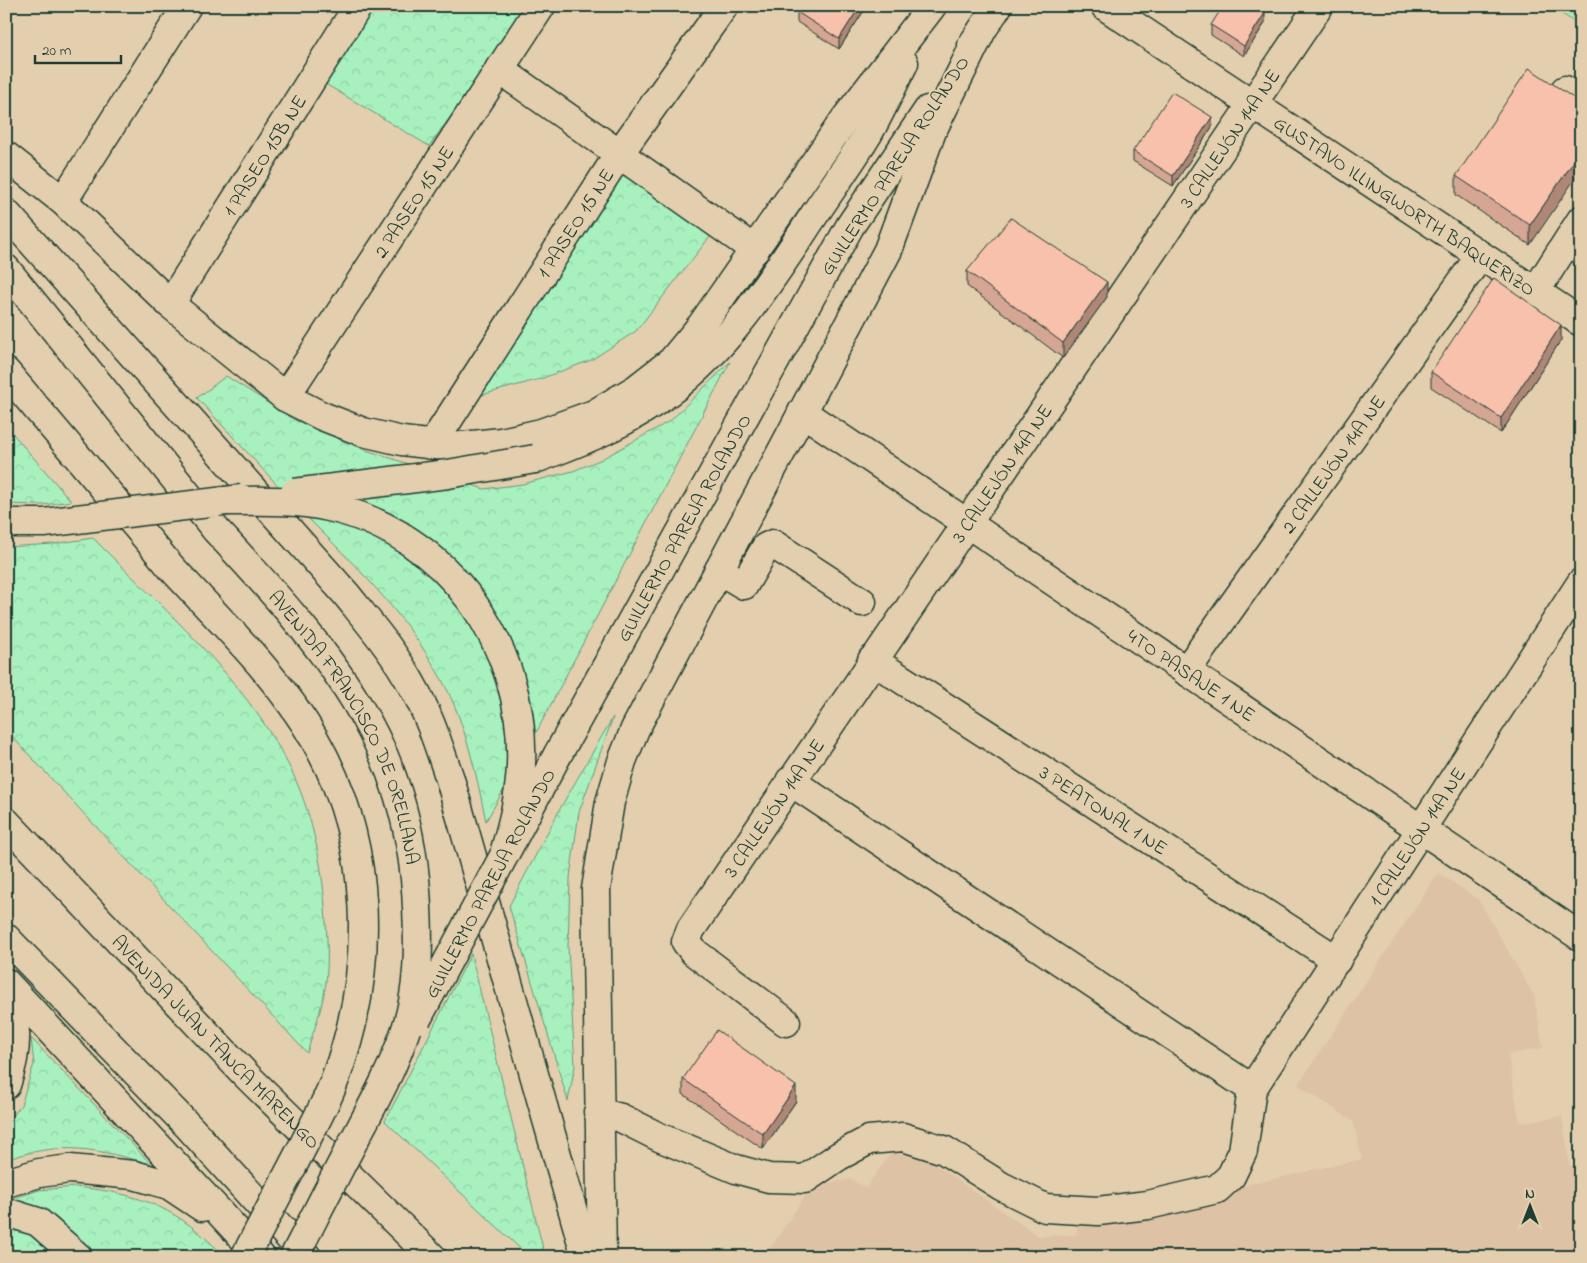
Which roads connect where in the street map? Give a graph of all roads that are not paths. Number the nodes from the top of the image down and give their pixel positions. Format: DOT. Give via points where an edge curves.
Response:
graph roads {
  1 [pos="187,6"];
  2 [pos="358,6"];
  3 [pos="542,6"];
  4 [pos="724,6"];
  5 [pos="933,6"];
  6 [pos="998,6"];
  7 [pos="1104,6"];
  8 [pos="1319,6"];
  9 [pos="982,30"];
  10 [pos="499,68"];
  11 [pos="1253,103"];
  12 [pos="619,154"];
  13 [pos="6,156"];
  14 [pos="63,201"];
  15 [pos="6,213"];
  16 [pos="1581,220"];
  17 [pos="755,250"];
  18 [pos="1480,256"];
  19 [pos="6,268"];
  20 [pos="1535,292"];
  21 [pos="170,304"];
  22 [pos="1581,322"];
  23 [pos="6,372"];
  24 [pos="285,397"];
  25 [pos="802,412"];
  26 [pos="432,444"];
  27 [pos="223,501"];
  28 [pos="966,522"];
  29 [pos="6,523"];
  30 [pos="719,570"];
  31 [pos="1581,583"];
  32 [pos="862,602"];
  33 [pos="872,660"];
  34 [pos="1186,671"];
  35 [pos="790,781"];
  36 [pos="10,823"];
  37 [pos="1421,830"];
  38 [pos="505,850"];
  39 [pos="1581,937"];
  40 [pos="6,938"];
  41 [pos="1337,960"];
  42 [pos="6,983"];
  43 [pos="6,994"];
  44 [pos="786,1022"];
  45 [pos="394,1064"];
  46 [pos="6,1085"];
  47 [pos="1252,1089"];
  48 [pos="598,1112"];
  49 [pos="6,1183"];
  50 [pos="6,1212"];
  51 [pos="280,1227"];
  52 [pos="236,1228"];
  53 [pos="78,1257"];
  54 [pos="245,1257"];
  55 [pos="262,1257"];
  56 [pos="294,1257"];
  57 [pos="307,1257"];
  58 [pos="314,1257"];
  59 [pos="432,1257"];
  60 [pos="586,1257"];
  61 [pos="602,1257"];
  1 -- 14 [label="main road"];
  2 -- 21 [label="main road, 1 PASEO 15B NE"];
  3 -- 10 [label="main road, 2 PASEO 15 NE"];
  4 -- 12 [label="main road, 1 PASEO 15 NE"];
  5 -- 17 [label="main road" via="845,119"];
  5 -- 27 [label="main road, bridge" via="868,134 744,318 674,389 590,439 535,459 448,474"];
  6 -- 9 [label="main road, GUILLERMO PAREJA ROLANDO"];
  7 -- 11 [label="main road, GUSTAVO ILLINGWORTH BAQUERIZO"];
  8 -- 11 [label="main road, 3 CALLEJÓN 14A NE"];
  9 -- 25 [label="main road" via="932,130 888,250"];
  9 -- 38 [label="main road, GUILLERMO PAREJA ROLANDO, bridge" via="850,226"];
  10 -- 12 [label="main road"];
  10 -- 24 [label="main road, 2 PASEO 15 NE"];
  11 -- 18 [label="main road, GUSTAVO ILLINGWORTH BAQUERIZO"];
  11 -- 28 [label="main road, 3 CALLEJÓN 14A NE"];
  12 -- 17 [label="main road"];
  12 -- 26 [label="main road, 1 PASEO 15 NE"];
  13 -- 14 [label="main road"];
  14 -- 21 [label="main road"];
  15 -- 60 [label="main road" via="346,594 384,641 413,686 434,731 450,779"];
  16 -- 20 [label="main road"];
  17 -- 26 [label="main road" via="672,361 636,389 594,414 541,433 501,442 453,447"];
  18 -- 20 [label="main road, GUSTAVO ILLINGWORTH BAQUERIZO"];
  18 -- 34 [label="main road, 2 CALLEJÓN 14A NE"];
  19 -- 45 [label="main road, AVENIDA FRANCISCO DE ORELLANA, bridge" via="216,530 285,606 339,674 367,718 399,797 416,881 418,962 414,998"];
  20 -- 22 [label="main road, GUSTAVO ILLINGWORTH BAQUERIZO"];
  21 -- 24 [label="main road"];
  23 -- 54 [label="main road, AVENIDA FRANCISCO DE ORELLANA, bridge" via="170,566 267,673 315,740 332,774 356,848 364,935 356,1013 335,1082"];
  24 -- 26 [label="main road" via="363,432"];
  25 -- 28 [label="main road, 4TO PASAJE 1 NE"];
  25 -- 30 [label="main road"];
  27 -- 29 [label="main road, bridge" via="44,523"];
  27 -- 38 [label="main road, bridge" via="294,501 366,518 406,539 436,560 461,586 480,611 502,656 515,698 521,764 518,803"];
  28 -- 33 [label="main road, 3 CALLEJÓN 14A NE"];
  28 -- 34 [label="main road, 4TO PASAJE 1 NE"];
  30 -- 32 [label="main road" via="744,585 766,547 773,544"];
  30 -- 48 [label="main road" via="635,729 610,802 596,889"];
  31 -- 37 [label="main road, 1 CALLEJÓN 14A NE"];
  33 -- 35 [label="main road, 3 CALLEJÓN 14A NE"];
  33 -- 41 [label="main road, 3 PEATONAL 1 NE"];
  34 -- 37 [label="main road, 4TO PASAJE 1 NE"];
  35 -- 44 [label="main road, 3 CALLEJÓN 14A NE" via="691,929 686,942 694,952"];
  35 -- 47 [label="main road"];
  36 -- 59 [label="main road, AVENIDA JUAN TANCA MARENGO" via="247,1076"];
  37 -- 39 [label="main road, 4TO PASAJE 1 NE"];
  37 -- 41 [label="main road, 1 CALLEJÓN 14A NE"];
  38 -- 45 [label="main road, GUILLERMO PAREJA ROLANDO, bridge"];
  40 -- 51 [label="main road" via="190,1128"];
  41 -- 47 [label="main road, 1 CALLEJÓN 14A NE"];
  42 -- 52 [label="main road"];
  43 -- 46 [label="main road" via="16,1024 13,1067"];
  45 -- 56 [label="main road, AVENIDA FRANCISCO DE ORELLANA, bridge"];
  47 -- 48 [label="main road" via="1243,1151 1231,1176 1217,1189 1148,1205 1098,1211 1045,1208 1001,1186 944,1150 903,1136 869,1140 804,1180 768,1178 736,1170 621,1118"];
  48 -- 61 [label="main road"];
  49 -- 52 [label="main road" via="39,1173 70,1169 134,1175 169,1185"];
  50 -- 53 [label="main road" via="38,1222"];
  51 -- 57 [label="main road"];
  51 -- 58 [label="main road"];
  52 -- 55 [label="main road"];
}
